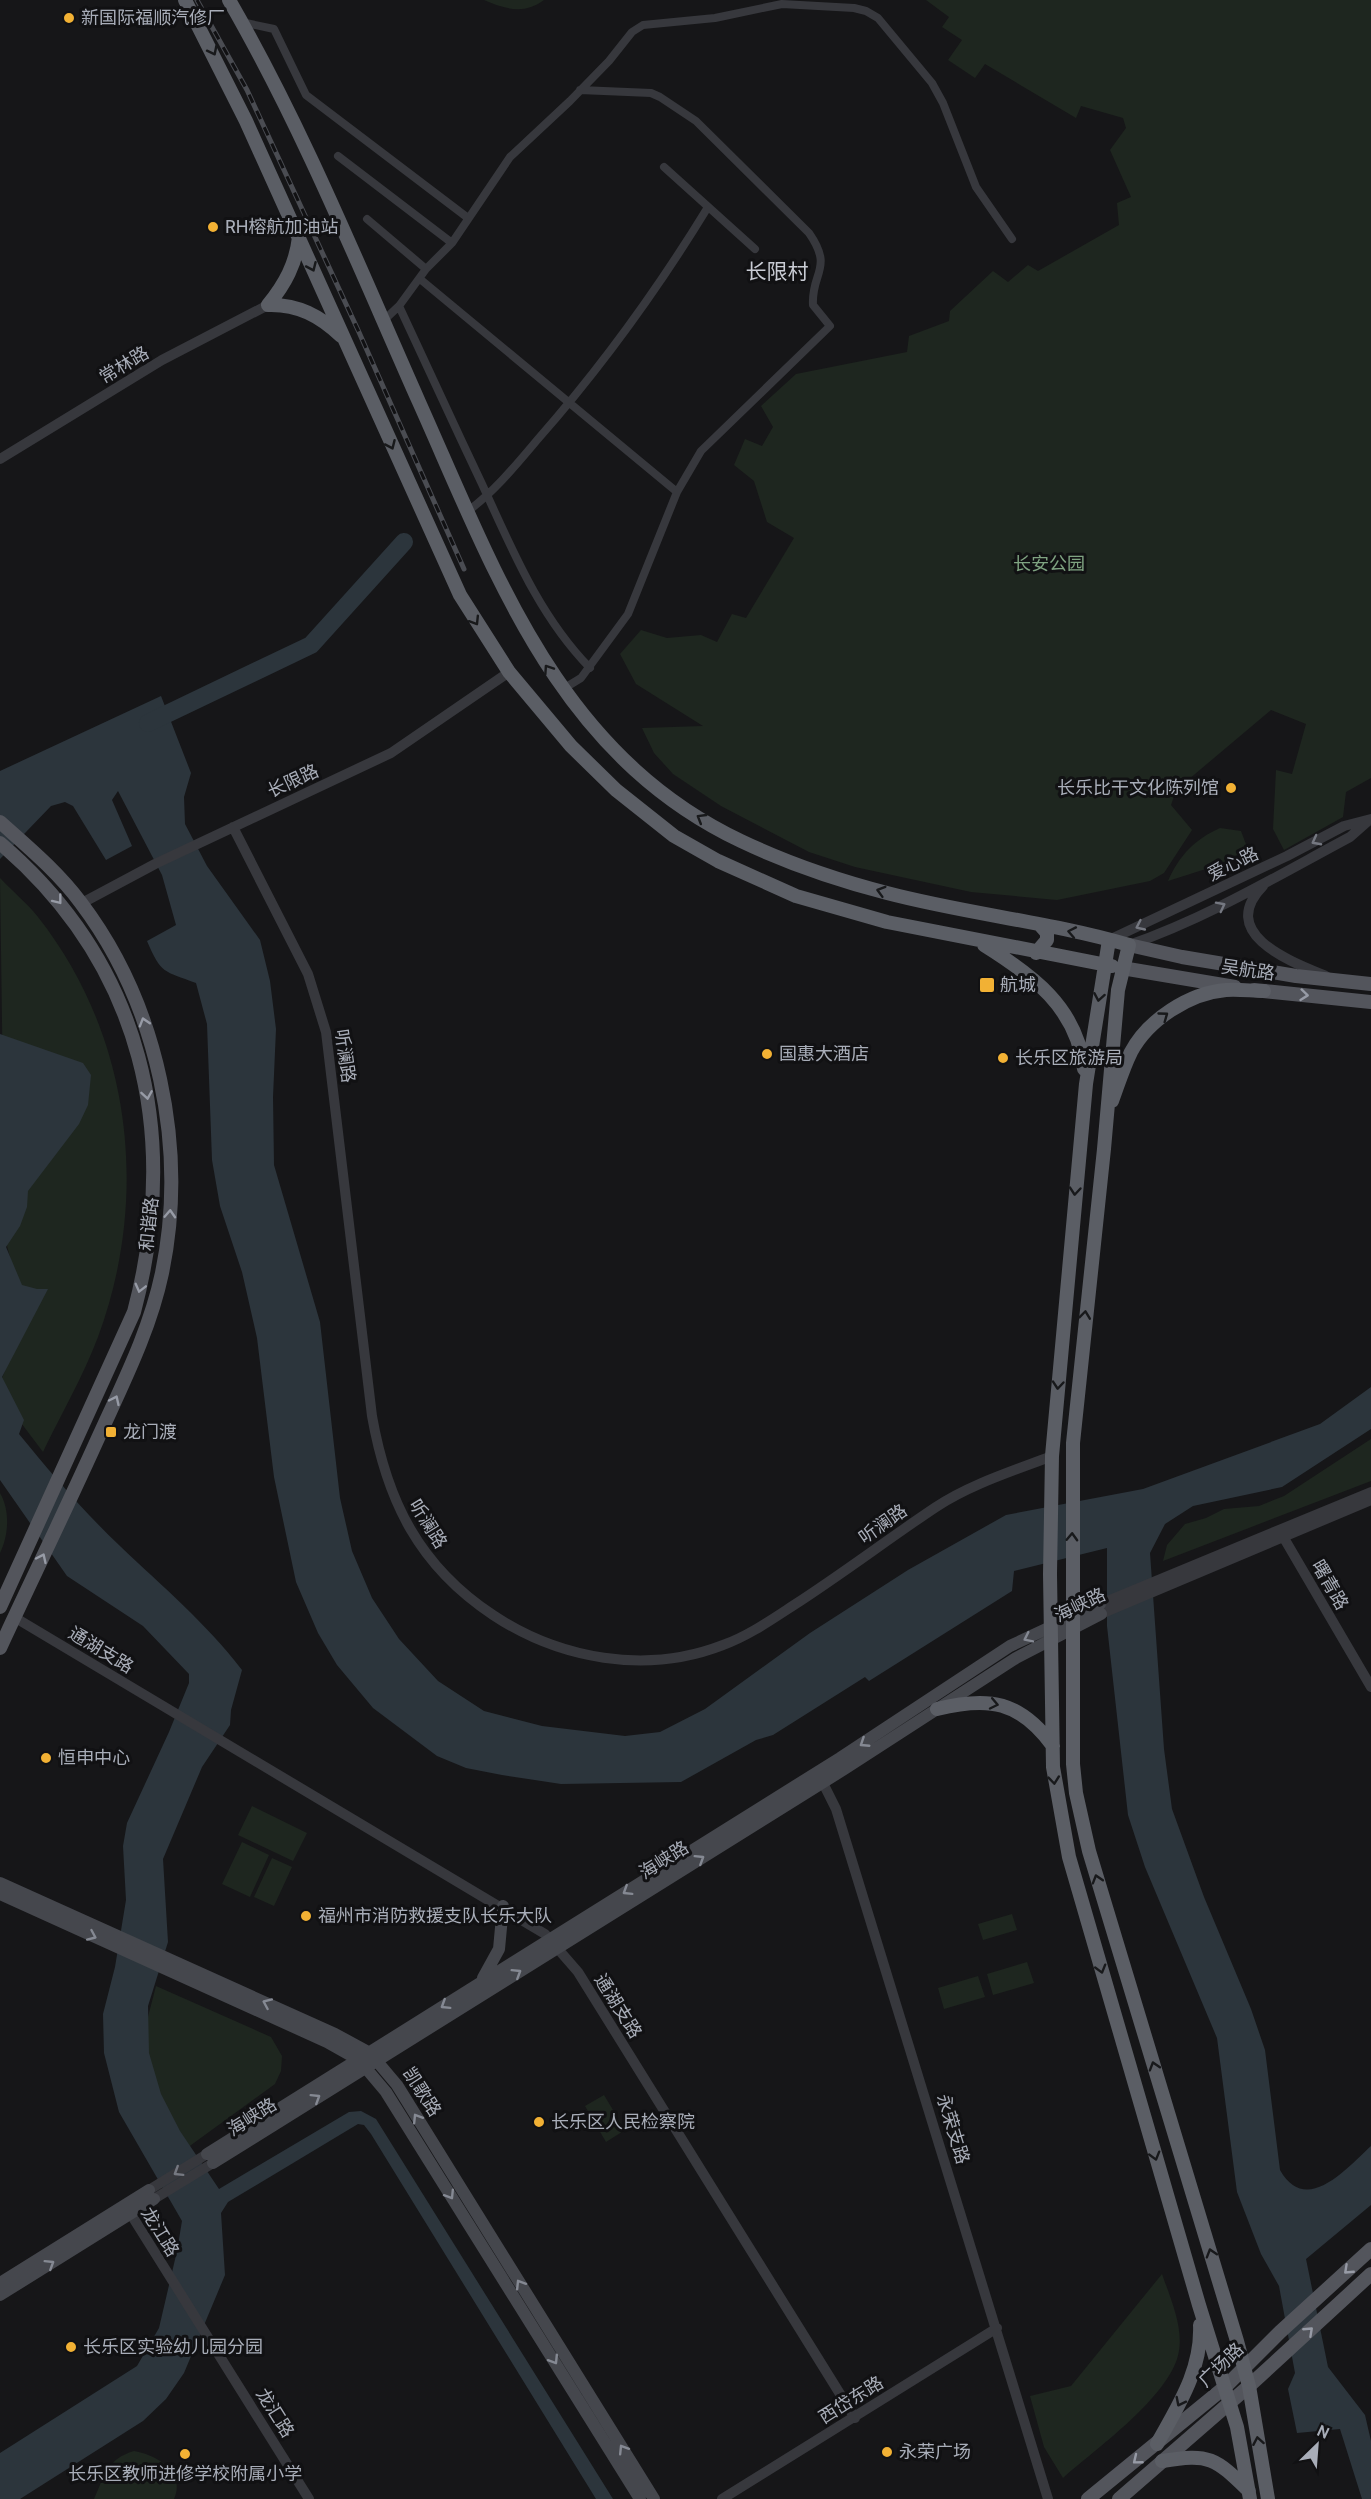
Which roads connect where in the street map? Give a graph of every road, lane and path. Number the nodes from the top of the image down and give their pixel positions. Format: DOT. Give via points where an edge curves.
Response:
graph roads {
  1 [pos="185,0"];
  2 [pos="229,0"];
  3 [pos="813,2"];
  4 [pos="242,22"];
  5 [pos="580,90"];
  6 [pos="338,156"];
  7 [pos="664,167"];
  8 [pos="708,207"];
  9 [pos="468,218"];
  10 [pos="367,219"];
  11 [pos="299,237"];
  12 [pos="1012,239"];
  13 [pos="452,243"];
  14 [pos="754,249"];
  15 [pos="426,269"];
  16 [pos="420,279"];
  17 [pos="268,305"];
  18 [pos="399,306"];
  19 [pos="383,321"];
  20 [pos="345,340"];
  21 [pos="570,403"];
  22 [pos="0,459"];
  23 [pos="677,492"];
  24 [pos="487,497"];
  25 [pos="468,511"];
  26 [pos="590,668"];
  27 [pos="509,672"];
  28 [pos="562,689"];
  29 [pos="1370,820"];
  30 [pos="0,822"];
  31 [pos="233,827"];
  32 [pos="0,843"];
  33 [pos="1268,881"];
  34 [pos="82,903"];
  35 [pos="1040,925"];
  36 [pos="974,940"];
  37 [pos="1109,940"];
  38 [pos="1129,945"];
  39 [pos="1036,953"];
  40 [pos="1219,963"];
  41 [pos="1103,965"];
  42 [pos="1122,968"];
  43 [pos="1332,978"];
  44 [pos="1216,984"];
  45 [pos="1371,984"];
  46 [pos="1264,991"];
  47 [pos="1371,1002"];
  48 [pos="1086,1084"];
  49 [pos="1106,1119"];
  50 [pos="1052,1456"];
  51 [pos="1371,1492"];
  52 [pos="1371,1500"];
  53 [pos="1282,1533"];
  54 [pos="0,1607"];
  55 [pos="1101,1609"];
  56 [pos="16,1614"];
  57 [pos="1071,1623"];
  58 [pos="1051,1633"];
  59 [pos="0,1648"];
  60 [pos="1371,1687"];
  61 [pos="937,1709"];
  62 [pos="1053,1746"];
  63 [pos="820,1777"];
  64 [pos="0,1883"];
  65 [pos="0,1894"];
  66 [pos="503,1906"];
  67 [pos="116,1941"];
  68 [pos="553,1944"];
  69 [pos="478,1984"];
  70 [pos="368,2060"];
  71 [pos="210,2158"];
  72 [pos="152,2195"];
  73 [pos="128,2210"];
  74 [pos="1371,2249"];
  75 [pos="1371,2274"];
  76 [pos="0,2283"];
  77 [pos="0,2295"];
  78 [pos="1199,2305"];
  79 [pos="997,2328"];
  80 [pos="213,2345"];
  81 [pos="1245,2368"];
  82 [pos="1249,2386"];
  83 [pos="1225,2387"];
  84 [pos="1229,2403"];
  85 [pos="855,2418"];
  86 [pos="1157,2444"];
  87 [pos="1162,2461"];
  88 [pos="1249,2495"];
  89 [pos="309,2499"];
  90 [pos="640,2499"];
  91 [pos="654,2499"];
  92 [pos="722,2499"];
  93 [pos="1048,2499"];
  94 [pos="1088,2499"];
  95 [pos="1119,2499"];
  96 [pos="1268,2499"];
  1 -- 11 [label="highway, one-way" via="218,61"];
  2 -- 4 [label="highway"];
  3 -- 5 [label="street" via="643,25 632,32"];
  3 -- 12 [label="street" via="866,10 886,27 932,83 976,186"];
  4 -- 9 [label="street" via="274,29 306,95"];
  4 -- 19 [label="highway" via="284,104"];
  5 -- 9 [label="street" via="510,157"];
  5 -- 23 [label="street" via="651,93 683,111 809,233 822,257 813,305 830,326 701,451"];
  6 -- 13 [label="street"];
  7 -- 8 [label="street"];
  8 -- 14 [label="street"];
  8 -- 21 [label="street" via="630,328"];
  9 -- 13 [label="street"];
  10 -- 15 [label="street"];
  11 -- 17 [label="highway" via="288,277"];
  11 -- 20 [label="highway, one-way"];
  13 -- 15 [label="street"];
  15 -- 16 [label="street"];
  16 -- 18 [label="street"];
  16 -- 21 [label="street"];
  17 -- 20 [label="highway" via="308,312"];
  17 -- 22 [label="street, 常林路" via="162,360"];
  18 -- 19 [label="street"];
  18 -- 24 [label="street"];
  19 -- 25 [label="highway"];
  20 -- 27 [label="highway, one-way" via="460,595"];
  21 -- 23 [label="street"];
  21 -- 24 [label="street"];
  23 -- 26 [label="street" via="628,614"];
  24 -- 25 [label="street"];
  24 -- 26 [label="street" via="543,609"];
  28 -- 25 [label="highway, one-way" via="532,644"];
  26 -- 28 [label="street"];
  27 -- 31 [label="street, 长限路" via="391,753"];
  27 -- 36 [label="highway" via="571,746 616,790 692,847 833,909"];
  35 -- 28 [label="highway, one-way" via="887,893 787,861 738,840 652,785 616,752"];
  29 -- 33 [label="street" via="1350,837"];
  29 -- 37 [label="street, 爱心路, one-way" via="1344,826"];
  30 -- 34 [label="main road, 和谐路"];
  31 -- 34 [label="street, 长限路"];
  31 -- 50 [label="street, 听澜路" via="308,974 326,1032 372,1416 384,1471 405,1524 418,1544 470,1599 526,1635 583,1655 656,1659 722,1646 764,1624 947,1500"];
  32 -- 54 [label="main road, 和谐路, one-way" via="64,909 98,960 117,999 145,1080 154,1148 153,1216 134,1312"];
  38 -- 33 [label="street, one-way" via="1179,927"];
  33 -- 43 [label="street" via="1250,903 1249,917 1256,937 1267,949"];
  56 -- 34 [label="main road, 和谐路, one-way" via="150,1317 169,1228 171,1183 164,1104 154,1055 138,1004"];
  37 -- 35 [label="highway, one-way"];
  35 -- 39 [label="highway" via="1047,940"];
  36 -- 39 [label="highway"];
  36 -- 48 [label="highway" via="1027,973 1051,994 1077,1038"];
  37 -- 38 [label="highway"];
  37 -- 41 [label="highway"];
  38 -- 40 [label="main road, 吴航路"];
  38 -- 42 [label="highway"];
  39 -- 41 [label="highway"];
  40 -- 43 [label="main road, 吴航路"];
  40 -- 44 [label="main road" via="1208,969 1209,978"];
  41 -- 42 [label="highway"];
  41 -- 48 [label="highway, one-way"];
  42 -- 44 [label="main road, 吴航路"];
  42 -- 49 [label="highway"];
  43 -- 45 [label="main road, 吴航路"];
  44 -- 46 [label="main road, 吴航路"];
  46 -- 47 [label="main road, 吴航路, one-way"];
  49 -- 46 [label="highway, one-way" via="1132,1052 1152,1025 1174,1009 1209,993"];
  48 -- 50 [label="highway, one-way"];
  57 -- 49 [label="highway, one-way" via="1073,1443"];
  50 -- 58 [label="highway"];
  51 -- 53 [label="street, 海峡路"];
  52 -- 53 [label="street, 海峡路"];
  53 -- 55 [label="street, 海峡路"];
  53 -- 60 [label="street, 曙青路"];
  55 -- 57 [label="main road, 海峡路"];
  56 -- 59 [label="main road, 和谐路"];
  56 -- 66 [label="street, 通湖支路" via="170,1712"];
  57 -- 58 [label="main road, 海峡路"];
  81 -- 57 [label="highway, one-way" via="1089,1851 1073,1764"];
  58 -- 61 [label="main road, 海峡路"];
  58 -- 62 [label="highway"];
  58 -- 63 [label="main road, 海峡路, one-way" via="1010,1646"];
  61 -- 62 [label="highway, one-way" via="977,1702 998,1703 1029,1720"];
  61 -- 63 [label="main road, 海峡路"];
  62 -- 78 [label="highway, one-way" via="1056,1796 1068,1857"];
  63 -- 68 [label="main road, 海峡路"];
  63 -- 79 [label="street, 永荣支路" via="836,1809"];
  64 -- 67 [label="main road, 凯歌路"];
  65 -- 67 [label="main road, 凯歌路, one-way"];
  66 -- 68 [label="street, 通湖支路" via="539,1929"];
  66 -- 69 [label="main road" via="499,1949"];
  67 -- 70 [label="main road, 凯歌路"];
  68 -- 69 [label="main road, 海峡路"];
  70 -- 68 [label="main road, 海峡路, one-way"];
  68 -- 85 [label="street, 通湖支路" via="578,1972"];
  69 -- 70 [label="main road, 海峡路, one-way"];
  70 -- 71 [label="main road, 海峡路"];
  70 -- 90 [label="main road, 凯歌路, one-way"];
  91 -- 70 [label="main road, 凯歌路, one-way" via="397,2085"];
  71 -- 72 [label="street, 海峡路"];
  72 -- 73 [label="main road, 海峡路"];
  73 -- 76 [label="main road, 海峡路"];
  77 -- 73 [label="main road, 海峡路, one-way"];
  73 -- 80 [label="street, 龙江路"];
  74 -- 81 [label="main road, 广场路, one-way"];
  82 -- 75 [label="main road, 广场路, one-way"];
  78 -- 83 [label="highway"];
  78 -- 86 [label="highway, one-way" via="1197,2361"];
  79 -- 85 [label="street, 西岱东路"];
  79 -- 93 [label="street, 永荣支路"];
  80 -- 89 [label="street, 龙汇路"];
  81 -- 82 [label="highway"];
  81 -- 83 [label="main road, 广场路"];
  82 -- 84 [label="main road, 广场路"];
  96 -- 82 [label="highway, one-way"];
  83 -- 84 [label="highway"];
  83 -- 86 [label="main road, 广场路"];
  84 -- 87 [label="main road, 广场路"];
  84 -- 88 [label="highway"];
  85 -- 92 [label="street, 西岱东路"];
  86 -- 94 [label="main road, 广场路, one-way"];
  87 -- 88 [label="highway" via="1188,2457 1219,2463"];
  87 -- 95 [label="main road, 广场路"];
}
